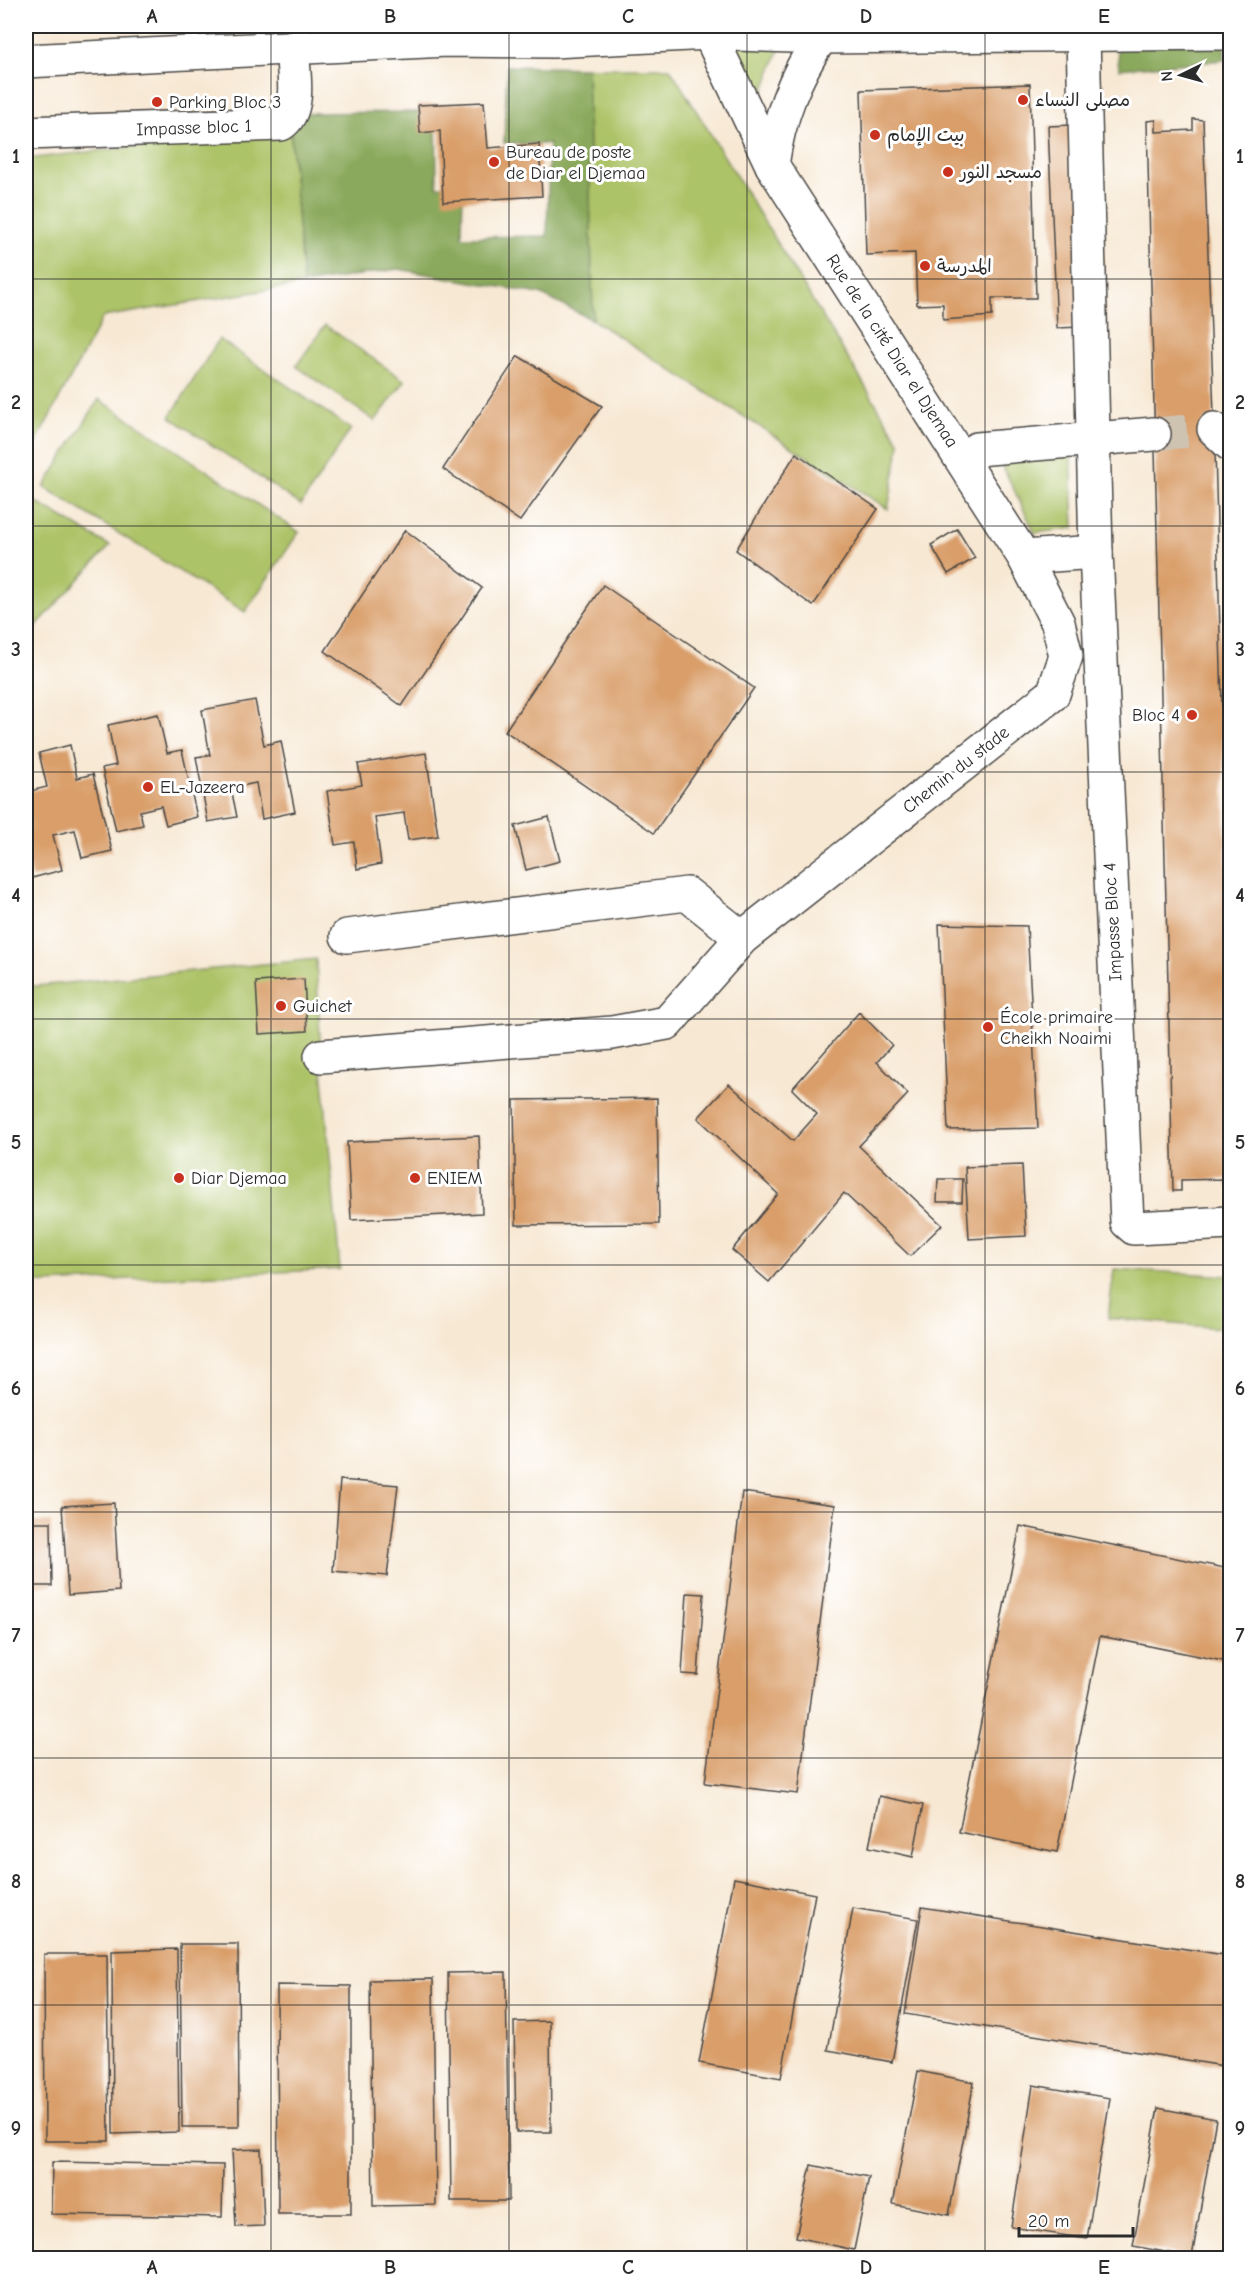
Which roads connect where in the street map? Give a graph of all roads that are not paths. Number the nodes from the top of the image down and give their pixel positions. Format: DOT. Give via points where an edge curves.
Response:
graph roads {
  1 [pos="1074,32"];
  2 [pos="709,33"];
  3 [pos="1222,33"];
  4 [pos="821,37"];
  5 [pos="292,48"];
  6 [pos="26,61"];
  7 [pos="26,133"];
  8 [pos="772,165"];
  9 [pos="1154,434"];
  10 [pos="1094,438"];
  11 [pos="964,463"];
  12 [pos="1096,552"];
  13 [pos="1024,557"];
  14 [pos="347,936"];
  15 [pos="742,938"];
  16 [pos="321,1056"];
  17 [pos="1230,1223"];
  1 -- 3 [label="street"];
  1 -- 4 [label="street"];
  1 -- 10 [label="street, Impasse Bloc 4"];
  2 -- 4 [label="street"];
  2 -- 5 [label="street"];
  2 -- 8 [label="street, Rue de la cité Diar el Djemaa"];
  4 -- 8 [label="street" via="787,98"];
  5 -- 6 [label="street"];
  5 -- 7 [label="street, Impasse bloc 1" via="294,106 281,124"];
  8 -- 11 [label="street, Rue de la cité Diar el Djemaa"];
  9 -- 10 [label="street, Rue de la cité Diar el Djemaa"];
  10 -- 11 [label="street, Rue de la cité Diar el Djemaa" via="977,449"];
  10 -- 12 [label="street, Impasse Bloc 4"];
  11 -- 13 [label="street, Chemin du stade"];
  12 -- 13 [label="street"];
  12 -- 17 [label="street, Impasse Bloc 4" via="1127,1222 1134,1228"];
  13 -- 15 [label="street, Chemin du stade" via="1058,623 1066,656 1053,694"];
  14 -- 15 [label="street" via="687,894"];
  15 -- 16 [label="street, Chemin du stade" via="667,1023 612,1034"];
}
